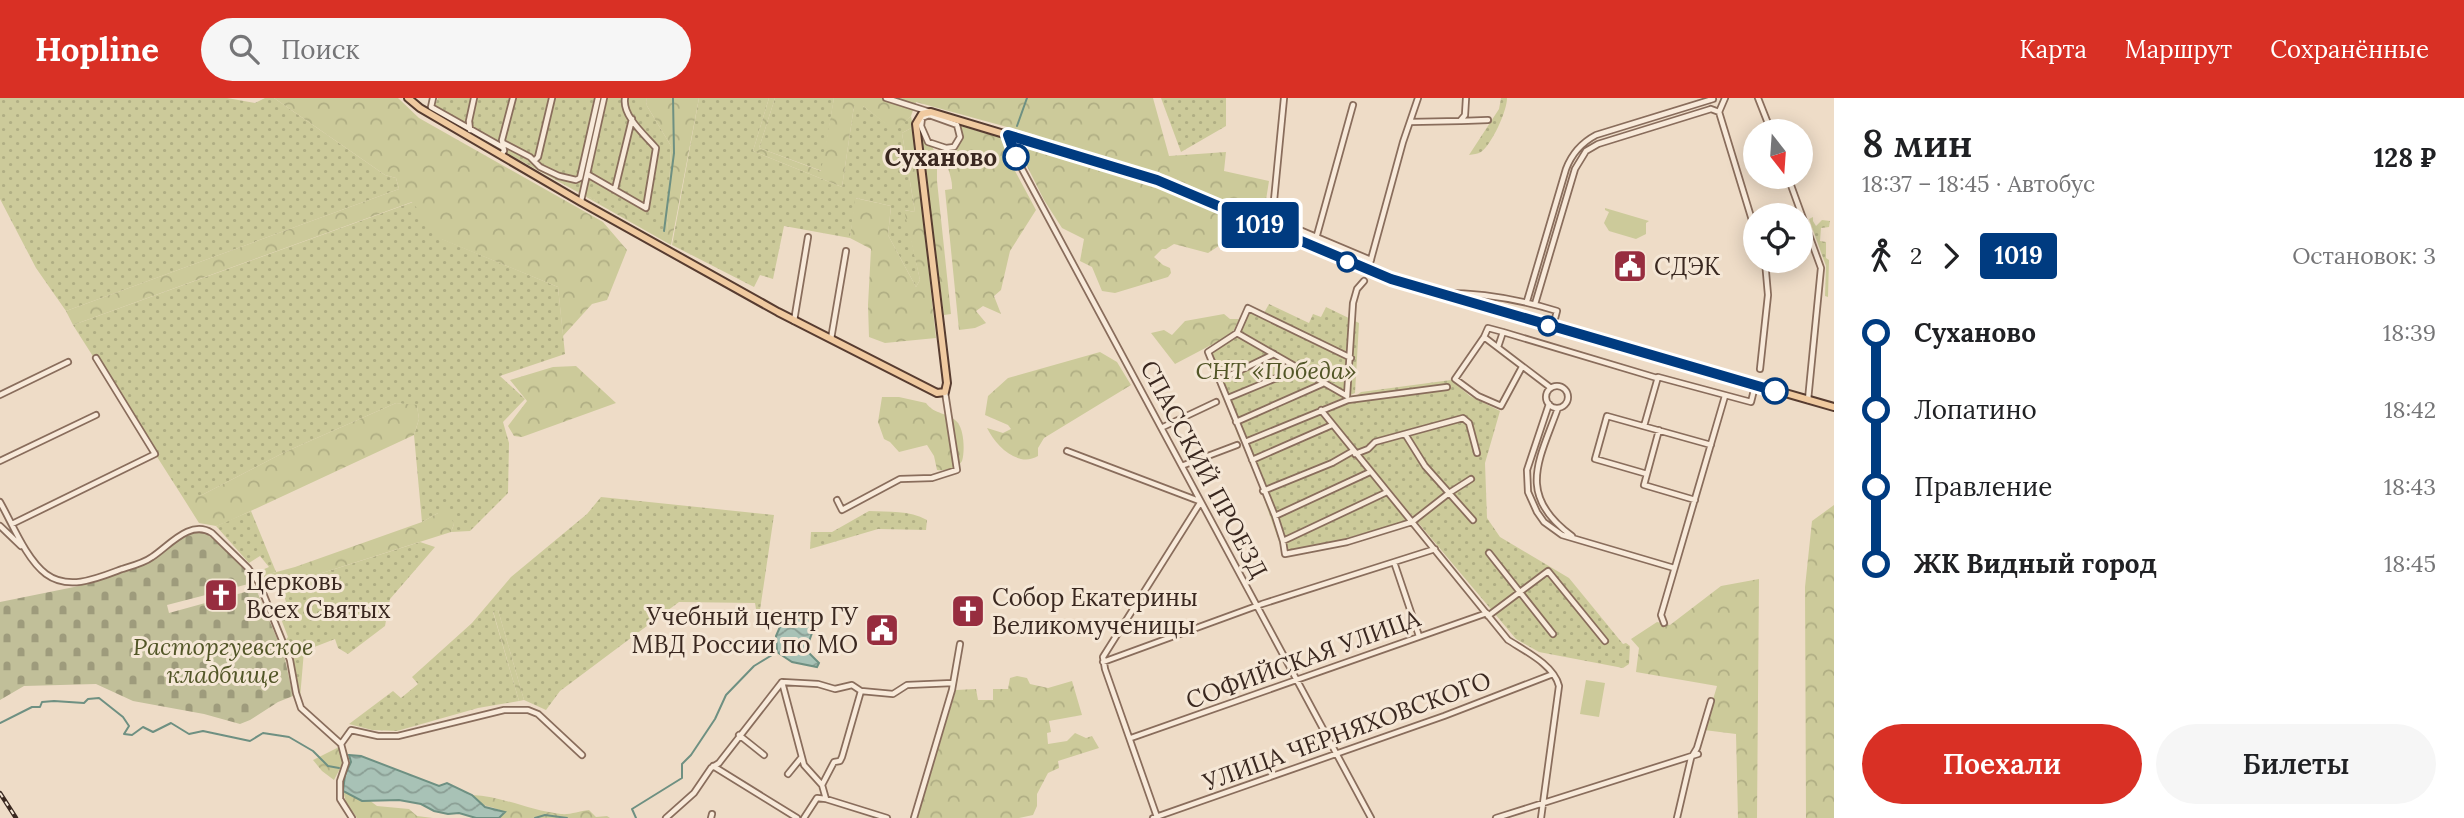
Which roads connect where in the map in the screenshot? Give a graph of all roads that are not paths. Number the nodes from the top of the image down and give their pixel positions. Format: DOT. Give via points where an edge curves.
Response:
graph roads {
  1 [pos="408,98"];
  2 [pos="433,98"];
  3 [pos="474,98"];
  4 [pos="513,98"];
  5 [pos="552,98"];
  6 [pos="598,98"];
  7 [pos="604,98"];
  8 [pos="625,98"];
  9 [pos="886,98"];
  10 [pos="1284,98"];
  11 [pos="1418,98"];
  12 [pos="1466,98"];
  13 [pos="1725,98"];
  14 [pos="1711,99"];
  15 [pos="1758,99"];
  16 [pos="1353,105"];
  17 [pos="431,107"];
  18 [pos="1711,109"];
  19 [pos="931,112"];
  20 [pos="1719,113"];
  21 [pos="432,115"];
  22 [pos="922,118"];
  23 [pos="632,119"];
  24 [pos="1766,119"];
  25 [pos="1488,120"];
  26 [pos="1460,121"];
  27 [pos="1410,122"];
  28 [pos="1634,123"];
  29 [pos="470,130"];
  30 [pos="1637,131"];
  31 [pos="1008,135"];
  32 [pos="502,145"];
  33 [pos="501,155"];
  34 [pos="535,160"];
  35 [pos="587,174"];
  36 [pos="1561,188"];
  37 [pos="615,189"];
  38 [pos="1792,189"];
  39 [pos="1568,191"];
  40 [pos="580,202"];
  41 [pos="1747,203"];
  42 [pos="1272,221"];
  43 [pos="1268,228"];
  44 [pos="1317,235"];
  45 [pos="807,237"];
  46 [pos="846,251"];
  47 [pos="1766,273"];
  48 [pos="1534,276"];
  49 [pos="1542,279"];
  50 [pos="1364,281"];
  51 [pos="1436,293"];
  52 [pos="1513,298"];
  53 [pos="1527,301"];
  54 [pos="1535,304"];
  55 [pos="1510,314"];
  56 [pos="794,321"];
  57 [pos="1553,327"];
  58 [pos="1503,332"];
  59 [pos="1237,333"];
  60 [pos="1484,337"];
  61 [pos="831,340"];
  62 [pos="1498,347"];
  63 [pos="1274,354"];
  64 [pos="96,358"];
  65 [pos="1351,358"];
  66 [pos="68,362"];
  67 [pos="1522,367"];
  68 [pos="1299,369"];
  69 [pos="1760,369"];
  70 [pos="1657,378"];
  71 [pos="1220,380"];
  72 [pos="1323,383"];
  73 [pos="1755,386"];
  74 [pos="1447,387"];
  75 [pos="1551,388"];
  76 [pos="945,392"];
  77 [pos="0,394"];
  78 [pos="1725,396"];
  79 [pos="1228,398"];
  80 [pos="1348,398"];
  81 [pos="1808,400"];
  82 [pos="1216,402"];
  83 [pos="1549,404"];
  84 [pos="1834,407"];
  85 [pos="1558,408"];
  86 [pos="1321,410"];
  87 [pos="96,415"];
  88 [pos="1236,422"];
  89 [pos="1332,425"];
  90 [pos="1644,426"];
  91 [pos="1163,427"];
  92 [pos="1659,430"];
  93 [pos="1405,434"];
  94 [pos="1244,441"];
  95 [pos="1237,445"];
  96 [pos="1711,445"];
  97 [pos="1067,451"];
  98 [pos="1354,452"];
  99 [pos="1477,453"];
  100 [pos="1252,460"];
  101 [pos="0,461"];
  102 [pos="1184,465"];
  103 [pos="1370,472"];
  104 [pos="1647,474"];
  105 [pos="1471,479"];
  106 [pos="1263,491"];
  107 [pos="1387,492"];
  108 [pos="1449,493"];
  109 [pos="837,500"];
  110 [pos="1695,500"];
  111 [pos="0,502"];
  112 [pos="1200,502"];
  113 [pos="1275,516"];
  114 [pos="1473,520"];
  115 [pos="1412,522"];
  116 [pos="12,524"];
  117 [pos="0,526"];
  118 [pos="1575,538"];
  119 [pos="1283,541"];
  120 [pos="25,548"];
  121 [pos="1435,549"];
  122 [pos="1489,553"];
  123 [pos="1394,562"];
  124 [pos="1674,568"];
  125 [pos="1519,593"];
  126 [pos="1257,606"];
  127 [pos="1487,615"];
  128 [pos="1664,623"];
  129 [pos="1553,634"];
  130 [pos="1419,636"];
  131 [pos="1605,641"];
  132 [pos="960,644"];
  133 [pos="1103,662"];
  134 [pos="1553,674"];
  135 [pos="1298,681"];
  136 [pos="782,682"];
  137 [pos="953,683"];
  138 [pos="861,691"];
  139 [pos="1711,701"];
  140 [pos="739,735"];
  141 [pos="1131,738"];
  142 [pos="341,744"];
  143 [pos="1337,754"];
  144 [pos="1698,754"];
  145 [pos="582,755"];
  146 [pos="764,755"];
  147 [pos="801,757"];
  148 [pos="1691,758"];
  149 [pos="713,766"];
  150 [pos="788,774"];
  151 [pos="822,785"];
  152 [pos="826,799"];
  153 [pos="1544,803"];
  154 [pos="865,811"];
  155 [pos="352,818"];
  156 [pos="666,818"];
  157 [pos="797,818"];
  158 [pos="804,818"];
  159 [pos="858,818"];
  160 [pos="887,818"];
  161 [pos="914,818"];
  162 [pos="1155,818"];
  163 [pos="1371,818"];
  164 [pos="1496,818"];
  165 [pos="1541,818"];
  166 [pos="1677,818"];
  1 -- 21 [label="main road"];
  2 -- 17 [label="street"];
  3 -- 29 [label="street"];
  4 -- 32 [label="street"];
  5 -- 34 [label="street"];
  6 -- 34 [label="street" via="580,178 573,181 559,176"];
  7 -- 35 [label="street"];
  8 -- 23 [label="street"];
  9 -- 19 [label="street"];
  10 -- 42 [label="street"];
  11 -- 27 [label="street"];
  12 -- 26 [label="street"];
  13 -- 20 [label="street"];
  14 -- 18 [label="street"];
  14 -- 20 [label="street"];
  14 -- 28 [label="street"];
  15 -- 24 [label="street"];
  16 -- 44 [label="street"];
  17 -- 21 [label="street"];
  17 -- 29 [label="street"];
  18 -- 20 [label="street"];
  18 -- 30 [label="street"];
  19 -- 31 [label="main road"];
  19 -- 76 [label="main road" via="922,114 916,124"];
  20 -- 41 [label="street"];
  21 -- 33 [label="main road"];
  22 -- 22 [label="street" via="929,115 957,125 960,136 954,147 928,142"];
  23 -- 37 [label="street"];
  23 -- 37 [label="street" via="656,148 646,208"];
  25 -- 26 [label="street"];
  26 -- 27 [label="street"];
  27 -- 44 [label="street" via="1371,261"];
  28 -- 30 [label="street"];
  28 -- 36 [label="street" via="1581,144 1569,161"];
  29 -- 32 [label="street"];
  30 -- 39 [label="street" via="1586,151"];
  31 -- 43 [label="main road" via="1157,180"];
  31 -- 91 [label="street, СПАССКИЙ ПРОЕЗД"];
  32 -- 33 [label="street"];
  32 -- 34 [label="street"];
  33 -- 40 [label="main road"];
  35 -- 37 [label="street"];
  35 -- 40 [label="street"];
  36 -- 39 [label="street"];
  36 -- 48 [label="street"];
  38 -- 81 [label="street" via="1821,268"];
  39 -- 49 [label="street"];
  40 -- 56 [label="main road"];
  42 -- 43 [label="street"];
  42 -- 44 [label="street"];
  43 -- 51 [label="main road" via="1378,275"];
  45 -- 56 [label="street"];
  46 -- 61 [label="street"];
  47 -- 69 [label="street"];
  48 -- 49 [label="street"];
  48 -- 53 [label="street"];
  49 -- 54 [label="street"];
  50 -- 65 [label="street" via="1353,303"];
  51 -- 52 [label="street"];
  51 -- 55 [label="main road"];
  52 -- 53 [label="street"];
  52 -- 55 [label="street" via="1505,303"];
  53 -- 54 [label="street"];
  54 -- 57 [label="street" via="1557,311"];
  55 -- 57 [label="main road"];
  56 -- 61 [label="main road"];
  57 -- 73 [label="main road"];
  58 -- 60 [label="street" via="1488,327"];
  58 -- 62 [label="street"];
  58 -- 70 [label="street"];
  59 -- 63 [label="street"];
  59 -- 65 [label="street" via="1248,308"];
  59 -- 71 [label="street" via="1208,352"];
  60 -- 62 [label="street"];
  60 -- 67 [label="street" via="1455,379 1466,388 1501,406"];
  61 -- 76 [label="main road" via="932,392"];
  62 -- 67 [label="street"];
  63 -- 68 [label="street"];
  63 -- 71 [label="street"];
  64 -- 116 [label="street" via="155,454"];
  65 -- 80 [label="street"];
  66 -- 77 [label="street"];
  67 -- 75 [label="street"];
  68 -- 72 [label="street"];
  68 -- 79 [label="street"];
  70 -- 78 [label="street"];
  70 -- 90 [label="street"];
  71 -- 79 [label="street"];
  72 -- 80 [label="street"];
  72 -- 88 [label="street"];
  73 -- 78 [label="street" via="1751,402"];
  73 -- 81 [label="main road"];
  74 -- 80 [label="street, СПАССКИЙ ПРОЕЗД"];
  75 -- 83 [label="street" via="1546,397"];
  75 -- 85 [label="street" via="1561,387 1568,395"];
  76 -- 109 [label="street" via="957,470 932,478 900,479 842,510"];
  78 -- 96 [label="street"];
  79 -- 88 [label="street"];
  80 -- 86 [label="street, СПАССКИЙ ПРОЕЗД"];
  81 -- 84 [label="main road"];
  82 -- 91 [label="street"];
  83 -- 85 [label="street"];
  83 -- 118 [label="street" via="1528,464 1528,492 1544,522"];
  85 -- 118 [label="street" via="1536,468 1536,480 1546,513"];
  86 -- 89 [label="street"];
  86 -- 94 [label="street, СПАССКИЙ ПРОЕЗД"];
  87 -- 101 [label="street"];
  88 -- 94 [label="street"];
  89 -- 98 [label="street"];
  89 -- 100 [label="street"];
  90 -- 92 [label="street"];
  90 -- 104 [label="street" via="1607,416 1595,458"];
  91 -- 102 [label="street, СПАССКИЙ ПРОЕЗД"];
  92 -- 96 [label="street"];
  92 -- 104 [label="street"];
  93 -- 98 [label="street"];
  93 -- 99 [label="street" via="1463,418 1469,423"];
  93 -- 108 [label="street"];
  94 -- 100 [label="street"];
  95 -- 102 [label="street"];
  96 -- 110 [label="street"];
  97 -- 112 [label="street"];
  98 -- 103 [label="street"];
  98 -- 106 [label="street"];
  100 -- 106 [label="street"];
  102 -- 112 [label="street, СПАССКИЙ ПРОЕЗД"];
  103 -- 107 [label="street"];
  103 -- 113 [label="street"];
  104 -- 110 [label="street" via="1644,485"];
  105 -- 108 [label="street"];
  106 -- 113 [label="street"];
  107 -- 115 [label="street"];
  107 -- 119 [label="street"];
  108 -- 114 [label="street"];
  108 -- 115 [label="street"];
  110 -- 124 [label="street"];
  111 -- 116 [label="street"];
  112 -- 126 [label="street, СПАССКИЙ ПРОЕЗД"];
  112 -- 133 [label="street" via="1105,650"];
  113 -- 119 [label="street"];
  115 -- 119 [label="street" via="1348,542 1285,554"];
  115 -- 121 [label="street"];
  116 -- 120 [label="street"];
  117 -- 120 [label="street"];
  118 -- 124 [label="street"];
  120 -- 142 [label="street" via="47,575 78,583 147,560 187,532 205,529 255,575 289,660 298,702"];
  121 -- 123 [label="street"];
  121 -- 127 [label="street"];
  122 -- 125 [label="street"];
  123 -- 126 [label="street"];
  123 -- 130 [label="street"];
  124 -- 128 [label="street" via="1661,615"];
  125 -- 127 [label="street, СОФИЙСКАЯ УЛИЦА"];
  125 -- 129 [label="street"];
  125 -- 131 [label="street, СОФИЙСКАЯ УЛИЦА" via="1548,571"];
  126 -- 133 [label="street"];
  126 -- 135 [label="street, СПАССКИЙ ПРОЕЗД"];
  127 -- 130 [label="street, СОФИЙСКАЯ УЛИЦА"];
  127 -- 134 [label="street" via="1508,640"];
  130 -- 135 [label="street, СОФИЙСКАЯ УЛИЦА"];
  132 -- 137 [label="street"];
  133 -- 141 [label="street"];
  134 -- 143 [label="street, УЛИЦА ЧЕРНЯХОВСКОГО"];
  134 -- 153 [label="street" via="1559,686"];
  135 -- 141 [label="street, СОФИЙСКАЯ УЛИЦА"];
  135 -- 143 [label="street, СПАССКИЙ ПРОЕЗД"];
  136 -- 138 [label="street" via="835,689 852,685"];
  136 -- 140 [label="street"];
  136 -- 147 [label="street"];
  137 -- 138 [label="street" via="907,685 893,694"];
  137 -- 161 [label="street"];
  138 -- 151 [label="street" via="841,761 834,762"];
  139 -- 148 [label="street"];
  140 -- 146 [label="street"];
  140 -- 149 [label="street"];
  141 -- 162 [label="street"];
  142 -- 145 [label="street" via="345,735 355,730 398,736 519,709 538,714"];
  142 -- 155 [label="street" via="346,763 340,799"];
  143 -- 162 [label="street, УЛИЦА ЧЕРНЯХОВСКОГО"];
  143 -- 163 [label="street, СПАССКИЙ ПРОЕЗД"];
  144 -- 148 [label="street"];
  147 -- 150 [label="street"];
  147 -- 151 [label="street"];
  148 -- 153 [label="street"];
  148 -- 166 [label="street"];
  149 -- 156 [label="street" via="694,793"];
  149 -- 157 [label="street"];
  151 -- 152 [label="street"];
  152 -- 154 [label="street"];
  152 -- 158 [label="street" via="817,798"];
  153 -- 164 [label="street"];
  153 -- 165 [label="street"];
  154 -- 159 [label="street"];
  154 -- 160 [label="street"];
}
